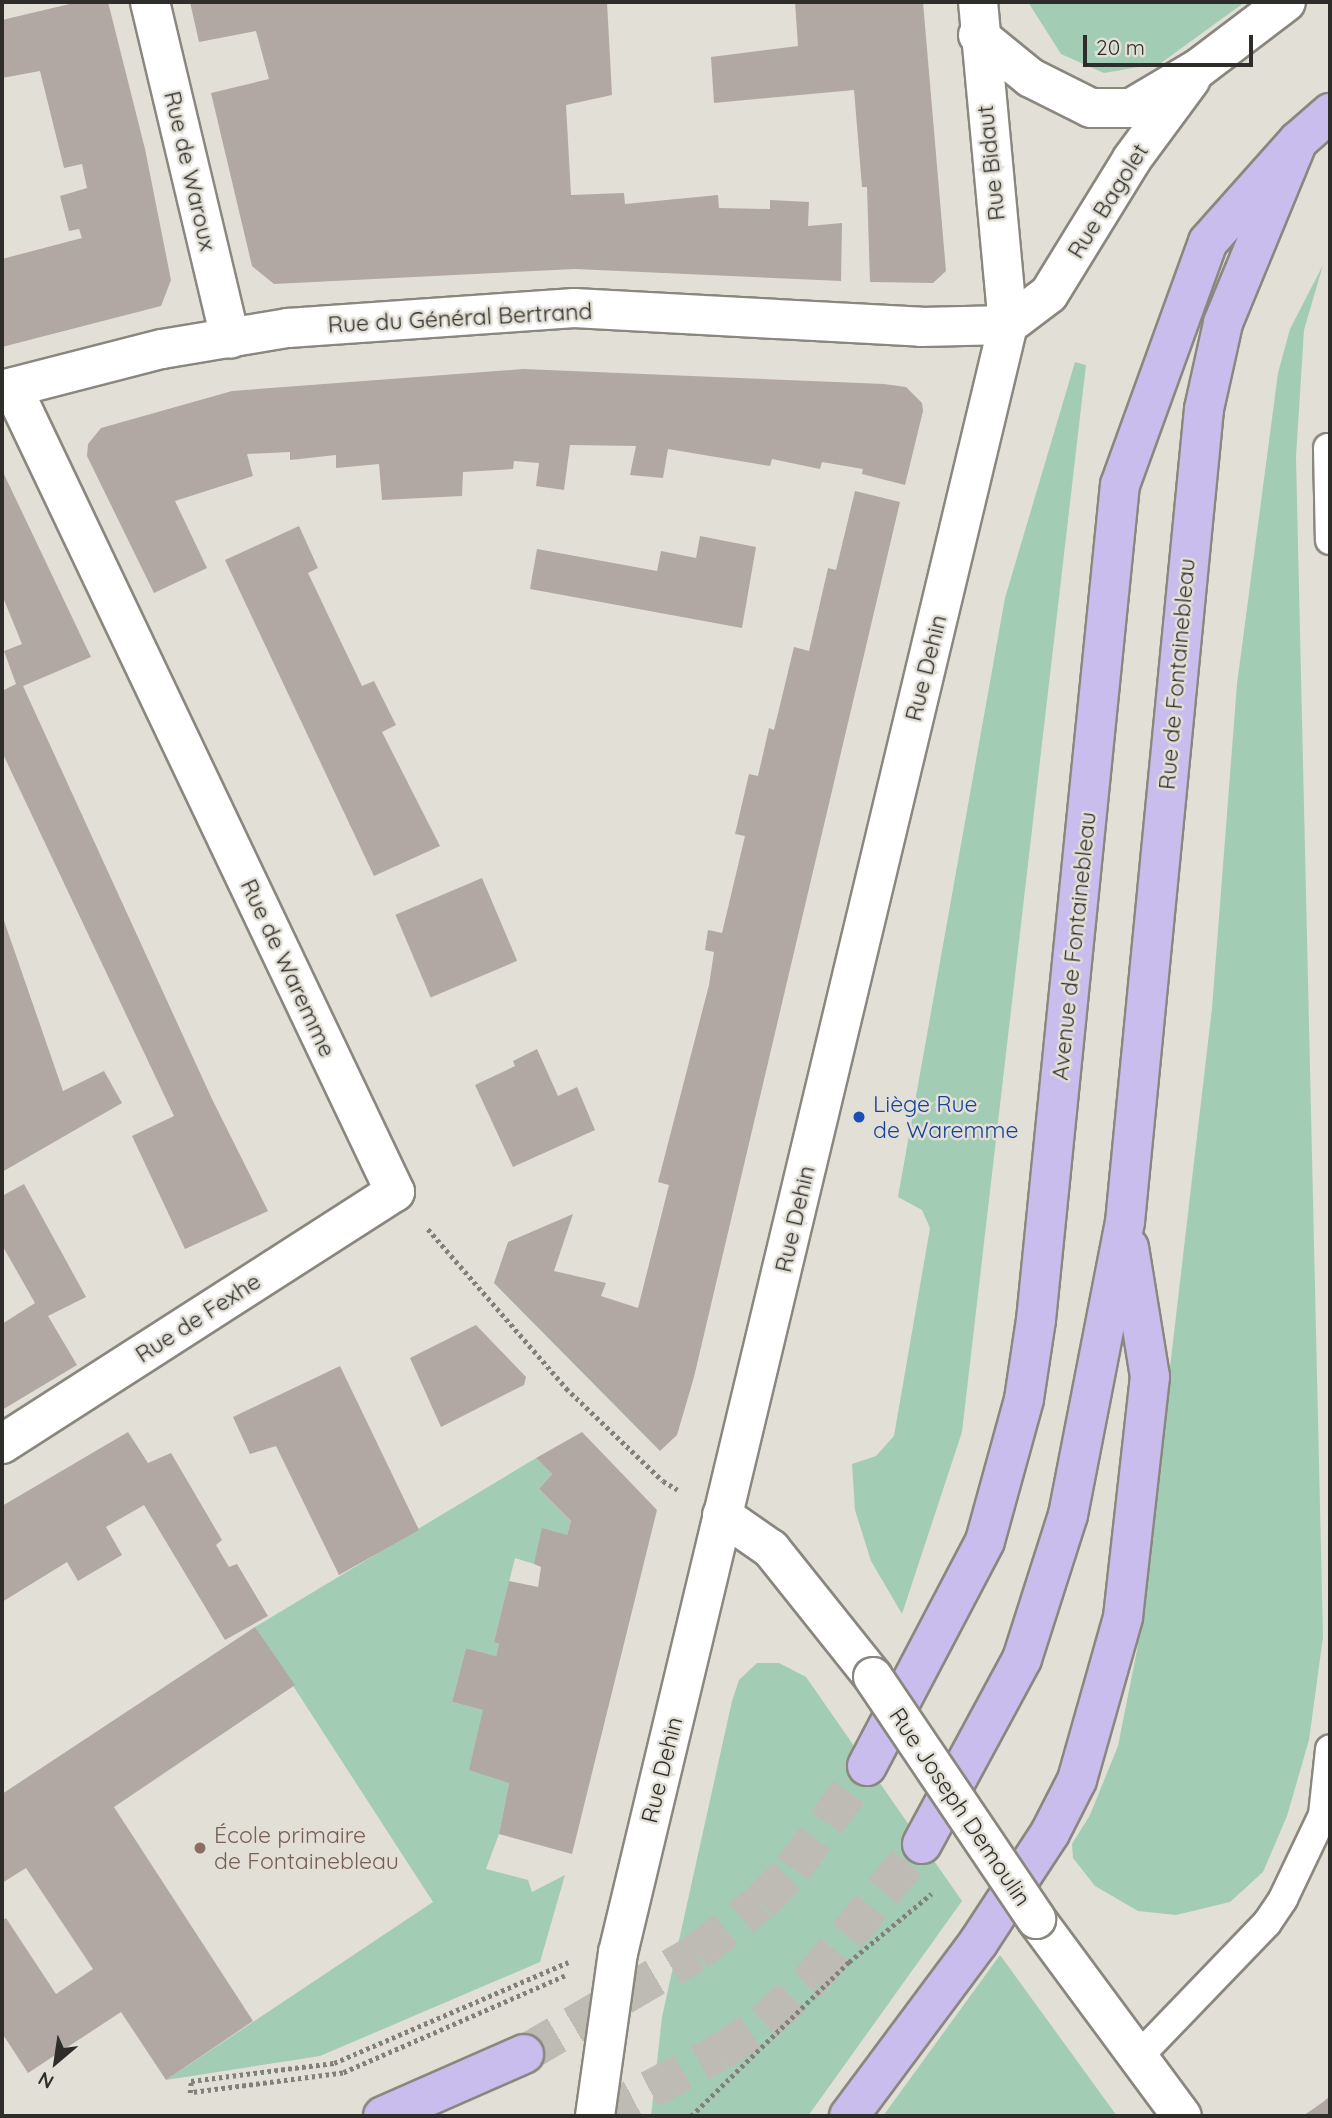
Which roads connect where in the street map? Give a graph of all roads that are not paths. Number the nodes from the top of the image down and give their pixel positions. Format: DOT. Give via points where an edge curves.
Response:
graph roads {
  1 [pos="150,2"];
  2 [pos="1286,2"];
  3 [pos="978,18"];
  4 [pos="1199,68"];
  5 [pos="1330,113"];
  6 [pos="1298,141"];
  7 [pos="1008,325"];
  8 [pos="230,339"];
  9 [pos="7,389"];
  10 [pos="1328,448"];
  11 [pos="1330,540"];
  12 [pos="395,1192"];
  13 [pos="1125,1222"];
  14 [pos="2,1444"];
  15 [pos="722,1515"];
  16 [pos="1330,1749"];
  17 [pos="867,1766"];
  18 [pos="922,1844"];
  19 [pos="524,2054"];
  20 [pos="1138,2057"];
  21 [pos="383,2116"];
  22 [pos="595,2116"];
  23 [pos="849,2116"];
  24 [pos="1182,2116"];
  1 -- 8 [label="street, Rue de Waroux"];
  2 -- 4 [label="street, Rue Bagolet"];
  3 -- 4 [label="street, Rue Bagolet" via="1031,78 1091,108 1131,108"];
  3 -- 7 [label="street, Rue Bidaut"];
  4 -- 7 [label="street, Rue Bagolet" via="1132,159 1049,294"];
  5 -- 6 [label="main road, Avenue de Fontainebleau"];
  6 -- 13 [label="main road, Rue de Fontainebleau" via="1223,323 1205,409"];
  6 -- 17 [label="main road, Avenue de Fontainebleau" via="1208,242 1120,485 1036,1320 1024,1399 985,1541"];
  7 -- 8 [label="street, Rue du Général Bertrand" via="921,327 574,308 288,328"];
  7 -- 15 [label="street, Rue Dehin" via="752,1406"];
  8 -- 9 [label="street, Rue du Général Bertrand" via="162,349"];
  9 -- 12 [label="street, Rue de Waremme"];
  10 -- 11 [label="lane"];
  12 -- 14 [label="street, Rue de Fexhe"];
  13 -- 18 [label="main road" via="1068,1515 1047,1586 1022,1660"];
  13 -- 23 [label="main road" via="1150,1377 1124,1617 1101,1704 1077,1780 1050,1833 978,1943"];
  15 -- 20 [label="street, Rue Joseph Demoulin, bridge" via="771,1549 873,1677 1036,1919"];
  15 -- 22 [label="street, Rue Dehin" via="620,1945"];
  16 -- 20 [label="lane" via="1323,1815 1283,1899 1267,1923"];
  19 -- 21 [label="main road"];
  20 -- 24 [label="street, Rue Joseph Demoulin"];
}
